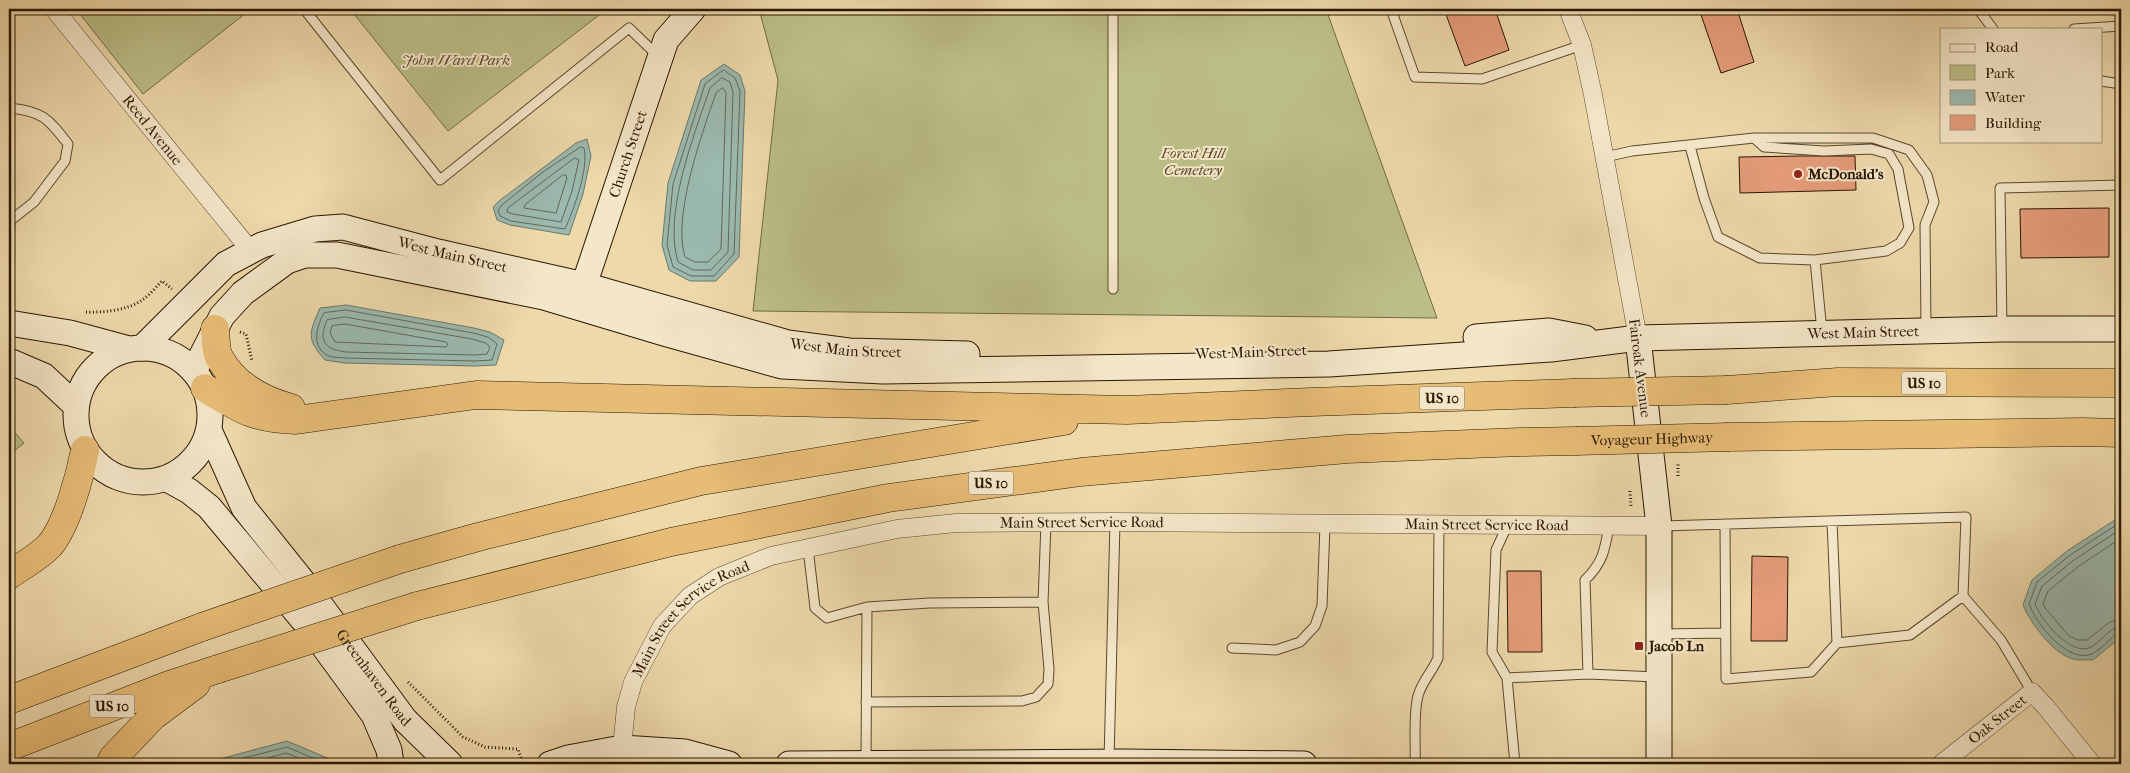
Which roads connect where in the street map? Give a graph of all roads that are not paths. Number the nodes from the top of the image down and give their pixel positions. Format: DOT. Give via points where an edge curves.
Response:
graph roads {
  1 [pos="54,9"];
  2 [pos="304,9"];
  3 [pos="693,9"];
  4 [pos="1113,9"];
  5 [pos="1391,9"];
  6 [pos="1568,9"];
  7 [pos="1978,9"];
  8 [pos="2121,26"];
  9 [pos="1992,28"];
  10 [pos="2090,28"];
  11 [pos="1582,45"];
  12 [pos="660,57"];
  13 [pos="2102,81"];
  14 [pos="2121,84"];
  15 [pos="9,108"];
  16 [pos="1754,138"];
  17 [pos="1690,146"];
  18 [pos="1605,156"];
  19 [pos="2121,185"];
  20 [pos="10,220"];
  21 [pos="9,249"];
  22 [pos="251,251"];
  23 [pos="1815,260"];
  24 [pos="1113,289"];
  25 [pos="580,296"];
  26 [pos="9,323"];
  27 [pos="216,329"];
  28 [pos="2002,329"];
  29 [pos="2121,329"];
  30 [pos="1926,331"];
  31 [pos="1822,334"];
  32 [pos="1638,338"];
  33 [pos="136,348"];
  34 [pos="9,361"];
  35 [pos="199,379"];
  36 [pos="2121,383"];
  37 [pos="76,406"];
  38 [pos="1127,410"];
  39 [pos="329,417"];
  40 [pos="209,430"];
  41 [pos="2121,433"];
  42 [pos="85,450"];
  43 [pos="167,479"];
  44 [pos="1832,521"];
  45 [pos="1115,522"];
  46 [pos="1046,523"];
  47 [pos="1725,524"];
  48 [pos="1325,525"];
  49 [pos="1439,525"];
  50 [pos="1507,526"];
  51 [pos="1609,526"];
  52 [pos="1659,526"];
  53 [pos="808,548"];
  54 [pos="9,575"];
  55 [pos="1963,596"];
  56 [pos="1043,602"];
  57 [pos="867,608"];
  58 [pos="1725,633"];
  59 [pos="1660,634"];
  60 [pos="1837,644"];
  61 [pos="1232,648"];
  62 [pos="218,669"];
  63 [pos="1588,674"];
  64 [pos="1660,677"];
  65 [pos="1507,678"];
  66 [pos="2032,692"];
  67 [pos="9,700"];
  68 [pos="866,702"];
  69 [pos="9,747"];
  70 [pos="622,748"];
  71 [pos="1109,762"];
  72 [pos="880,763"];
  73 [pos="110,764"];
  74 [pos="391,764"];
  75 [pos="450,764"];
  76 [pos="550,764"];
  77 [pos="730,764"];
  78 [pos="789,764"];
  79 [pos="1304,764"];
  80 [pos="1415,764"];
  81 [pos="1515,764"];
  82 [pos="1659,764"];
  83 [pos="1941,764"];
  84 [pos="2092,764"];
  1 -- 22 [label="street, Reed Avenue"];
  2 -- 12 [label="lane" via="440,180 629,28"];
  3 -- 12 [label="street, Church Street" via="666,40"];
  4 -- 24 [label="lane"];
  5 -- 11 [label="lane" via="1415,77 1482,79"];
  6 -- 11 [label="street, Fairoak Avenue"];
  7 -- 9 [label="lane"];
  8 -- 10 [label="lane"];
  11 -- 18 [label="street, Fairoak Avenue"];
  12 -- 25 [label="street, Church Street"];
  13 -- 14 [label="lane"];
  15 -- 20 [label="lane" via="32,110 53,124 68,144 65,161 34,202"];
  16 -- 17 [label="lane"];
  16 -- 23 [label="lane" via="1764,148 1872,149 1889,154 1898,169 1909,228 1900,244 1886,251"];
  16 -- 30 [label="lane" via="1873,138 1909,150 1927,175 1934,202 1926,225"];
  17 -- 18 [label="lane"];
  17 -- 23 [label="lane" via="1718,238 1760,258"];
  18 -- 32 [label="street, Fairoak Avenue"];
  19 -- 28 [label="lane" via="2000,188"];
  20 -- 21 [label="lane"];
  22 -- 25 [label="street, West Main Street" via="314,229 343,227 438,252"];
  22 -- 33 [label="street, West Main Street" via="226,264"];
  23 -- 31 [label="lane"];
  25 -- 27 [label="street, West Main Street" via="544,297 337,255 305,255 287,261 243,293 222,316"];
  25 -- 32 [label="street, West Main Street" via="782,366 883,371 1329,364 1551,349"];
  26 -- 33 [label="street"];
  27 -- 35 [label="street, West Main Street"];
  27 -- 39 [label="highway" via="218,355 246,389 269,402"];
  28 -- 29 [label="street, West Main Street"];
  28 -- 30 [label="street, West Main Street"];
  30 -- 31 [label="street, West Main Street"];
  31 -- 32 [label="street, West Main Street"];
  32 -- 52 [label="street, Fairoak Avenue"];
  33 -- 35 [label="street" via="158,350 177,357"];
  33 -- 37 [label="street" via="116,354 98,365 84,384"];
  34 -- 37 [label="street" via="44,376"];
  35 -- 39 [label="highway" via="241,410 270,419"];
  35 -- 40 [label="street" via="211,409"];
  36 -- 38 [label="highway, US 10, bridge" via="1838,382 1727,390"];
  37 -- 42 [label="street" via="77,429"];
  38 -- 39 [label="highway" via="476,395"];
  38 -- 67 [label="highway, US 10, bridge" via="701,481 478,537 400,559 202,627"];
  40 -- 43 [label="street" via="202,449 187,467"];
  40 -- 75 [label="street, Greenhaven Road" via="244,508 405,720"];
  41 -- 62 [label="highway, Voyageur Highway / US 10, bridge" via="1729,436 1520,442 1337,450 1081,472 888,498 671,542 417,606"];
  42 -- 43 [label="street" via="101,468 121,479 144,483"];
  42 -- 54 [label="highway" via="62,525 50,544"];
  43 -- 74 [label="street, Greenhaven Road" via="209,507 314,633 374,715 389,750"];
  44 -- 47 [label="lane"];
  44 -- 55 [label="lane" via="1966,517"];
  44 -- 60 [label="lane"];
  45 -- 46 [label="street, Main Street Service Road"];
  45 -- 48 [label="street, Main Street Service Road"];
  45 -- 71 [label="lane"];
  46 -- 53 [label="street, Main Street Service Road" via="956,523 897,529"];
  46 -- 56 [label="lane"];
  47 -- 52 [label="lane"];
  47 -- 58 [label="lane"];
  48 -- 49 [label="street, Main Street Service Road"];
  48 -- 61 [label="lane" via="1322,606 1315,626 1300,642 1276,650"];
  49 -- 50 [label="street, Main Street Service Road"];
  49 -- 80 [label="lane" via="1438,658 1417,698"];
  50 -- 51 [label="street, Main Street Service Road"];
  50 -- 65 [label="lane" via="1496,550 1492,652"];
  51 -- 52 [label="street, Main Street Service Road"];
  51 -- 63 [label="lane" via="1603,558 1586,580"];
  52 -- 59 [label="street, Fairoak Avenue"];
  53 -- 57 [label="lane" via="812,599 820,614 828,618"];
  53 -- 70 [label="street, Main Street Service Road" via="771,556 719,577 690,596 662,626 633,682 626,707"];
  55 -- 60 [label="lane" via="1910,636"];
  55 -- 66 [label="lane" via="2002,640"];
  56 -- 57 [label="lane" via="929,603"];
  56 -- 68 [label="lane" via="1050,669 1048,684 1036,697 1022,701"];
  57 -- 68 [label="lane"];
  58 -- 59 [label="lane"];
  58 -- 60 [label="lane" via="1726,679 1811,672"];
  59 -- 64 [label="street, Fairoak Avenue"];
  62 -- 69 [label="highway, US 10" via="169,684"];
  62 -- 73 [label="highway" via="153,716"];
  63 -- 64 [label="lane"];
  63 -- 65 [label="lane"];
  64 -- 82 [label="street, Fairoak Avenue"];
  65 -- 81 [label="lane"];
  66 -- 83 [label="street, Oak Street"];
  66 -- 84 [label="street"];
  68 -- 72 [label="lane"];
  70 -- 76 [label="street"];
  70 -- 77 [label="street" via="686,752"];
  71 -- 72 [label="street"];
  71 -- 79 [label="street"];
  72 -- 78 [label="street"];
}
